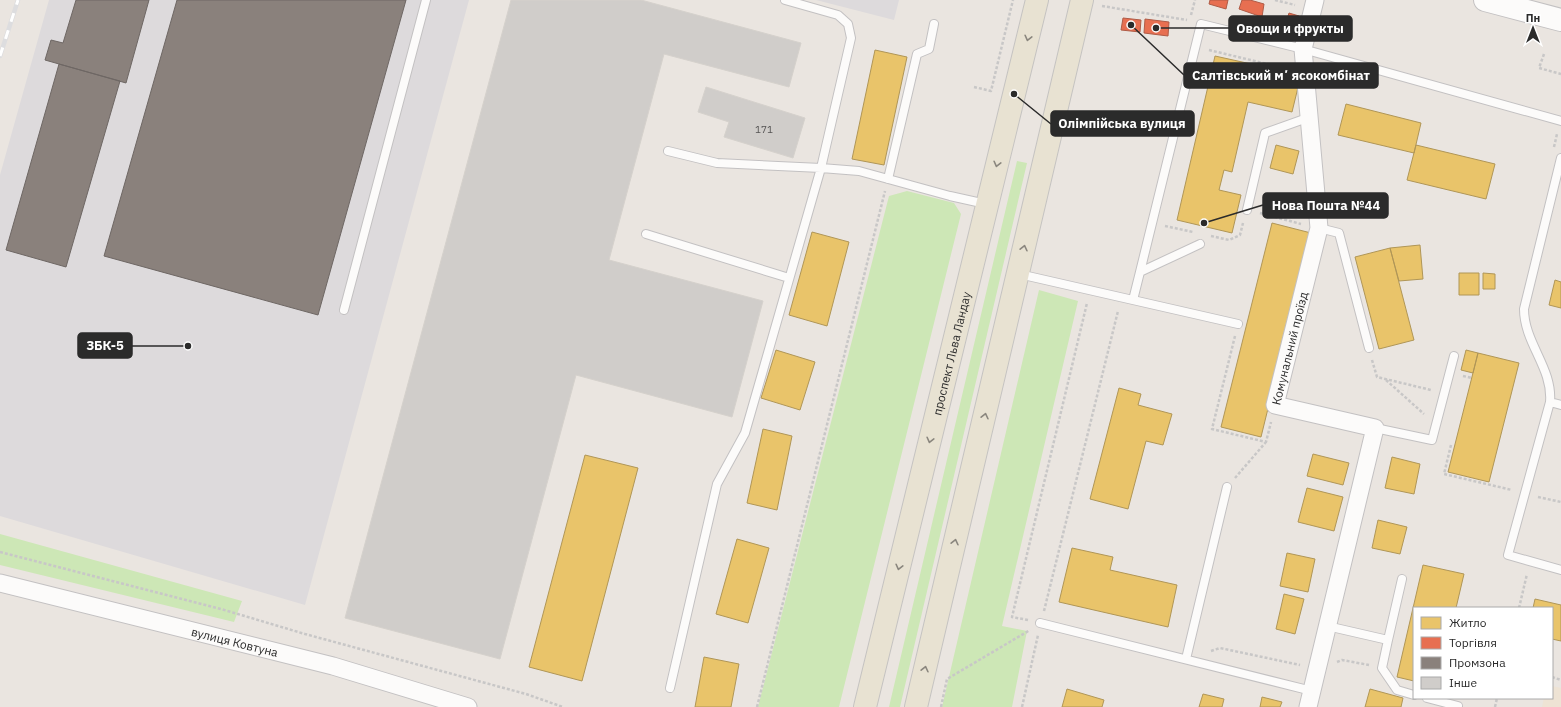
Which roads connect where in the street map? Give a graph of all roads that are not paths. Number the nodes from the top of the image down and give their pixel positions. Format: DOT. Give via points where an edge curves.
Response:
graph roads {
  1 [pos="426,0"];
  2 [pos="785,0"];
  3 [pos="1037,0"];
  4 [pos="1315,0"];
  5 [pos="1485,0"];
  6 [pos="1091,3"];
  7 [pos="1561,20"];
  8 [pos="934,24"];
  9 [pos="1303,49"];
  10 [pos="1310,117"];
  11 [pos="1560,124"];
  12 [pos="668,152"];
  13 [pos="1561,158"];
  14 [pos="821,168"];
  15 [pos="888,179"];
  16 [pos="987,204"];
  17 [pos="1247,210"];
  18 [pos="1319,228"];
  19 [pos="646,234"];
  20 [pos="1200,244"];
  21 [pos="1140,272"];
  22 [pos="1018,274"];
  23 [pos="789,278"];
  24 [pos="1133,300"];
  25 [pos="344,310"];
  26 [pos="1238,324"];
  27 [pos="1369,348"];
  28 [pos="1454,356"];
  29 [pos="1550,402"];
  30 [pos="1561,405"];
  31 [pos="1375,428"];
  32 [pos="1227,487"];
  33 [pos="1561,570"];
  34 [pos="1402,579"];
  35 [pos="0,583"];
  36 [pos="1040,623"];
  37 [pos="1327,626"];
  38 [pos="1388,640"];
  39 [pos="1186,659"];
  40 [pos="670,688"];
  41 [pos="1413,695"];
  42 [pos="1310,699"];
  43 [pos="1430,699"];
  44 [pos="1445,705"];
  45 [pos="1458,706"];
  46 [pos="468,707"];
  47 [pos="865,707"];
  48 [pos="916,707"];
  1 -- 25 [label="lane"];
  2 -- 14 [label="lane" via="838,15 848,24 851,38"];
  3 -- 16 [label="main road, проспект Льва Ландау, one-way"];
  4 -- 9 [label="street, Комунальний проїзд"];
  5 -- 7 [label="street"];
  22 -- 6 [label="main road, one-way"];
  8 -- 15 [label="lane" via="929,49 917,54"];
  9 -- 10 [label="street, Комунальний проїзд"];
  9 -- 11 [label="lane"];
  9 -- 21 [label="lane" via="1202,24"];
  10 -- 17 [label="lane" via="1265,133"];
  10 -- 18 [label="street, Комунальний проїзд"];
  12 -- 14 [label="lane" via="716,163"];
  13 -- 29 [label="lane" via="1524,303 1529,336 1548,381"];
  14 -- 15 [label="lane" via="859,171"];
  14 -- 23 [label="lane"];
  15 -- 16 [label="lane"];
  16 -- 47 [label="main road, проспект Льва Ландау, one-way"];
  18 -- 27 [label="lane" via="1339,233"];
  18 -- 31 [label="street, Комунальний проїзд" via="1276,405"];
  19 -- 23 [label="lane"];
  20 -- 21 [label="lane"];
  21 -- 24 [label="lane"];
  22 -- 24 [label="lane"];
  48 -- 22 [label="main road, one-way"];
  23 -- 40 [label="lane" via="744,432 717,484"];
  24 -- 26 [label="lane"];
  28 -- 31 [label="lane" via="1432,440"];
  29 -- 30 [label="lane"];
  29 -- 33 [label="lane" via="1508,555"];
  31 -- 37 [label="street"];
  32 -- 39 [label="lane"];
  34 -- 38 [label="lane"];
  35 -- 46 [label="street, вулиця Ковтуна" via="333,666"];
  36 -- 39 [label="lane"];
  37 -- 38 [label="lane"];
  37 -- 42 [label="street"];
  38 -- 41 [label="lane" via="1382,668 1397,690"];
  39 -- 42 [label="lane"];
  43 -- 44 [label="lane"];
  44 -- 45 [label="lane"];
}
